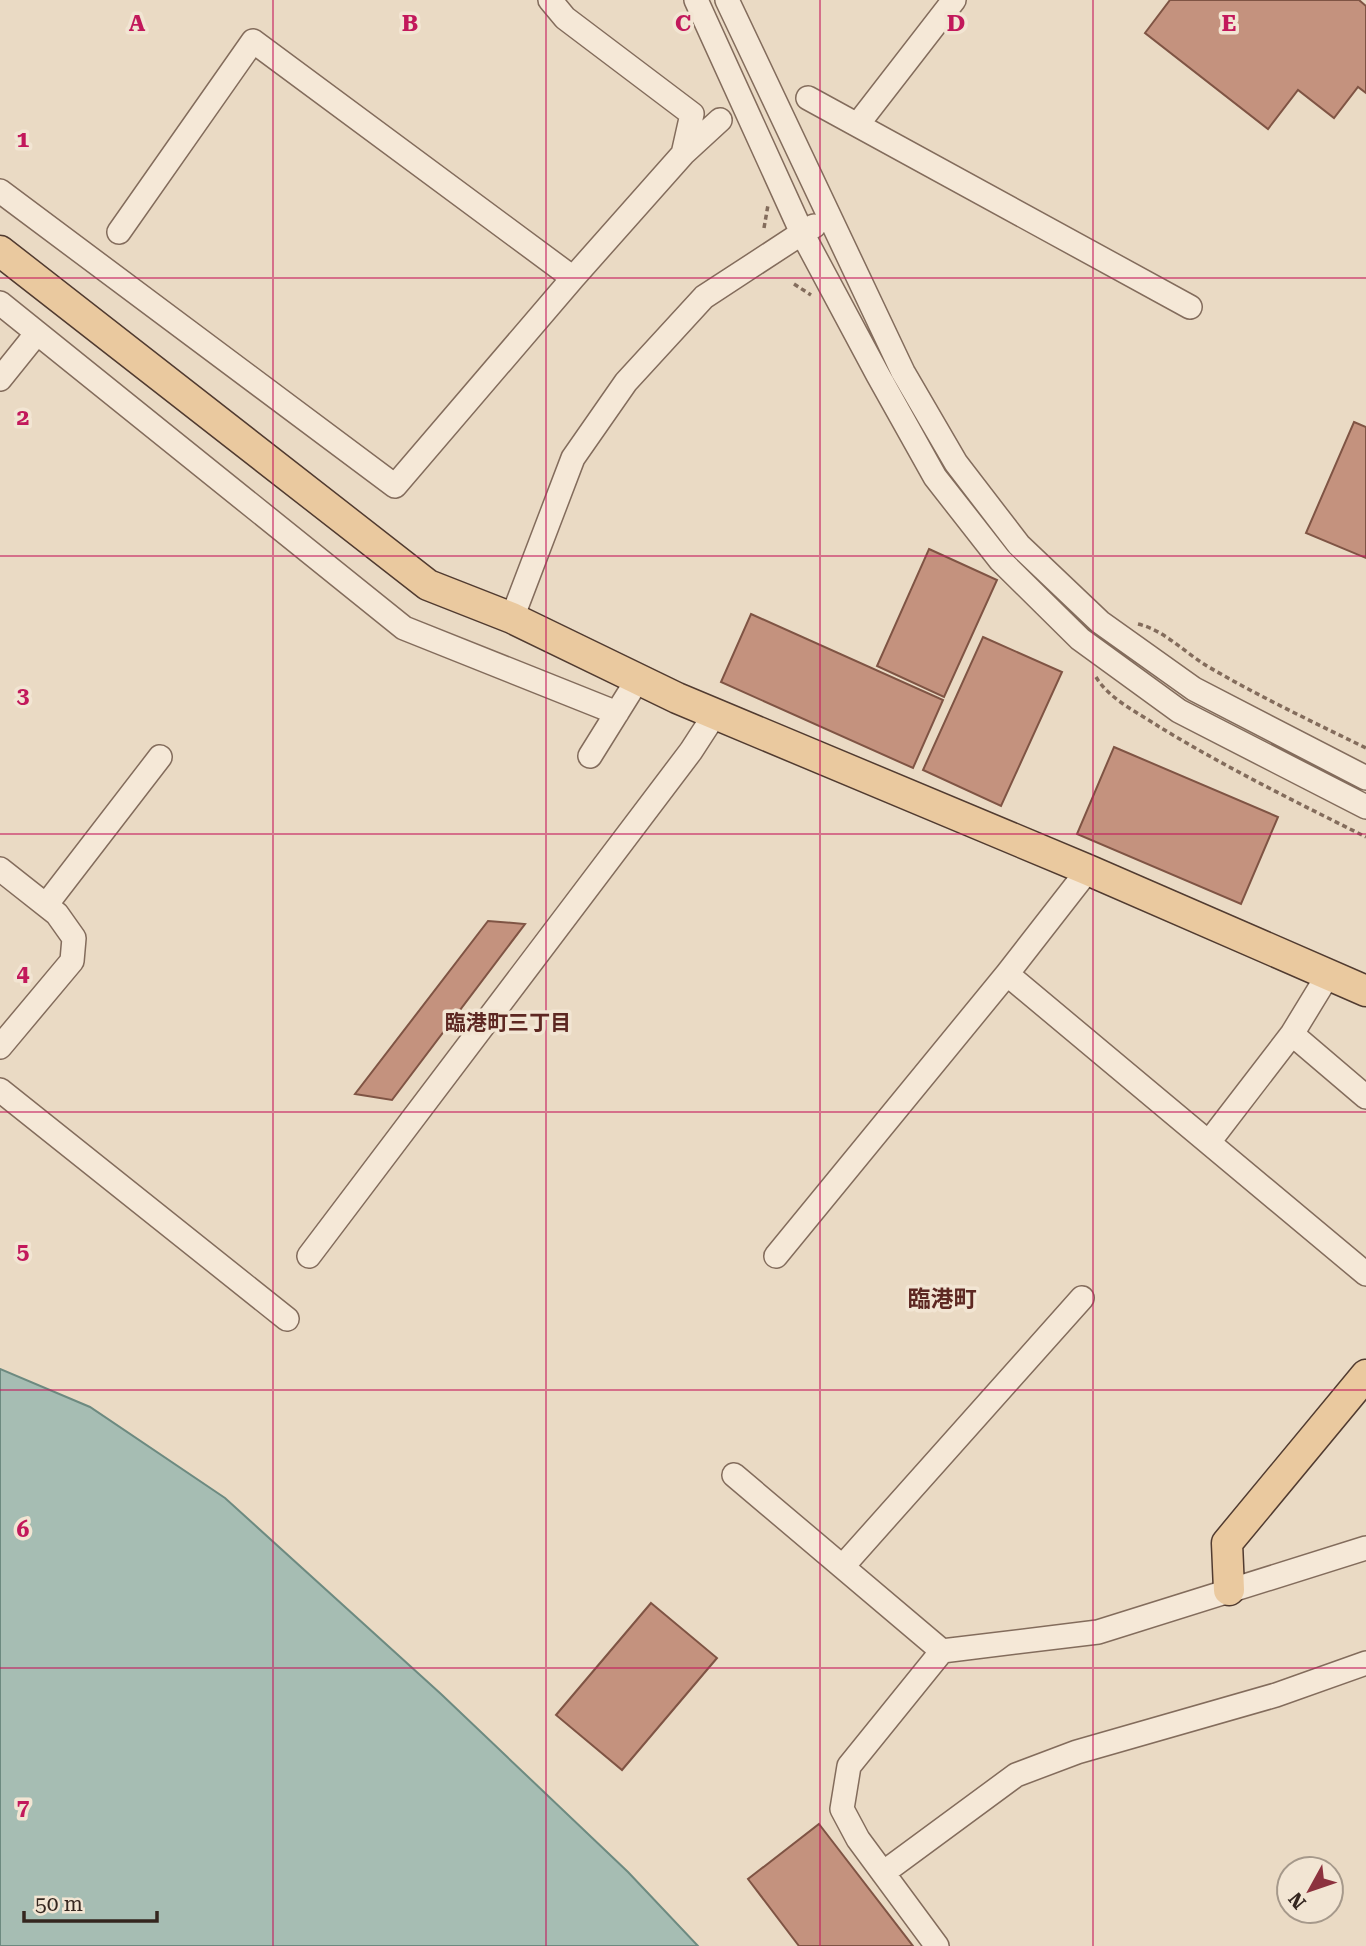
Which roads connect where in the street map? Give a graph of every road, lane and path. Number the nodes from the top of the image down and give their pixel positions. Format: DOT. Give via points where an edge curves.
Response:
graph roads {
  1 [pos="550,0"];
  2 [pos="696,0"];
  3 [pos="727,0"];
  4 [pos="954,0"];
  5 [pos="808,98"];
  6 [pos="720,120"];
  7 [pos="858,124"];
  8 [pos="683,154"];
  9 [pos="0,191"];
  10 [pos="829,219"];
  11 [pos="119,232"];
  12 [pos="802,233"];
  13 [pos="0,251"];
  14 [pos="573,278"];
  15 [pos="0,303"];
  16 [pos="1190,307"];
  17 [pos="37,333"];
  18 [pos="0,379"];
  19 [pos="512,618"];
  20 [pos="1133,622"];
  21 [pos="638,679"];
  22 [pos="617,713"];
  23 [pos="715,714"];
  24 [pos="1366,748"];
  25 [pos="590,756"];
  26 [pos="160,757"];
  27 [pos="1366,778"];
  28 [pos="1366,807"];
  29 [pos="0,869"];
  30 [pos="1088,870"];
  31 [pos="46,905"];
  32 [pos="1007,974"];
  33 [pos="1328,975"];
  34 [pos="1366,990"];
  35 [pos="1292,1034"];
  36 [pos="0,1047"];
  37 [pos="0,1090"];
  38 [pos="1366,1097"];
  39 [pos="1209,1142"];
  40 [pos="309,1256"];
  41 [pos="776,1256"];
  42 [pos="1366,1274"];
  43 [pos="1082,1298"];
  44 [pos="287,1318"];
  45 [pos="1366,1375"];
  46 [pos="734,1475"];
  47 [pos="1366,1548"];
  48 [pos="843,1566"];
  49 [pos="1229,1590"];
  50 [pos="942,1651"];
  51 [pos="1366,1663"];
  52 [pos="883,1873"];
  53 [pos="937,1946"];
  1 -- 8 [label="street" via="565,18 692,114"];
  2 -- 12 [label="street"];
  3 -- 10 [label="street"];
  4 -- 7 [label="street"];
  5 -- 7 [label="street"];
  6 -- 8 [label="street"];
  7 -- 16 [label="street"];
  8 -- 14 [label="street"];
  9 -- 14 [label="street" via="395,486"];
  10 -- 12 [label="street"];
  10 -- 27 [label="street" via="903,372 956,463 1019,545 1100,622 1194,690"];
  11 -- 14 [label="street" via="254,41"];
  12 -- 19 [label="street" via="704,297 626,382 573,458"];
  12 -- 28 [label="street" via="935,477 1000,560 1080,639 1178,711"];
  13 -- 19 [label="main road" via="428,584"];
  15 -- 17 [label="street"];
  17 -- 18 [label="street"];
  17 -- 22 [label="street" via="404,628"];
  19 -- 21 [label="main road"];
  20 -- 24 [label="path" via="1152,627 1206,665"];
  21 -- 22 [label="street"];
  21 -- 23 [label="main road"];
  22 -- 25 [label="street"];
  23 -- 30 [label="main road"];
  23 -- 40 [label="street"];
  26 -- 31 [label="street"];
  29 -- 31 [label="street"];
  30 -- 32 [label="street"];
  30 -- 33 [label="main road"];
  31 -- 36 [label="street" via="74,938 72,961"];
  32 -- 39 [label="street"];
  32 -- 41 [label="street"];
  33 -- 34 [label="main road"];
  33 -- 35 [label="street"];
  35 -- 38 [label="street"];
  35 -- 39 [label="street"];
  37 -- 44 [label="street"];
  39 -- 42 [label="street"];
  43 -- 48 [label="street"];
  45 -- 49 [label="main road" via="1227,1543"];
  46 -- 48 [label="street"];
  47 -- 49 [label="street"];
  48 -- 50 [label="street"];
  49 -- 50 [label="street" via="1098,1632"];
  50 -- 52 [label="street" via="849,1766 842,1809"];
  51 -- 52 [label="street" via="1016,1775"];
  52 -- 53 [label="street"];
}
